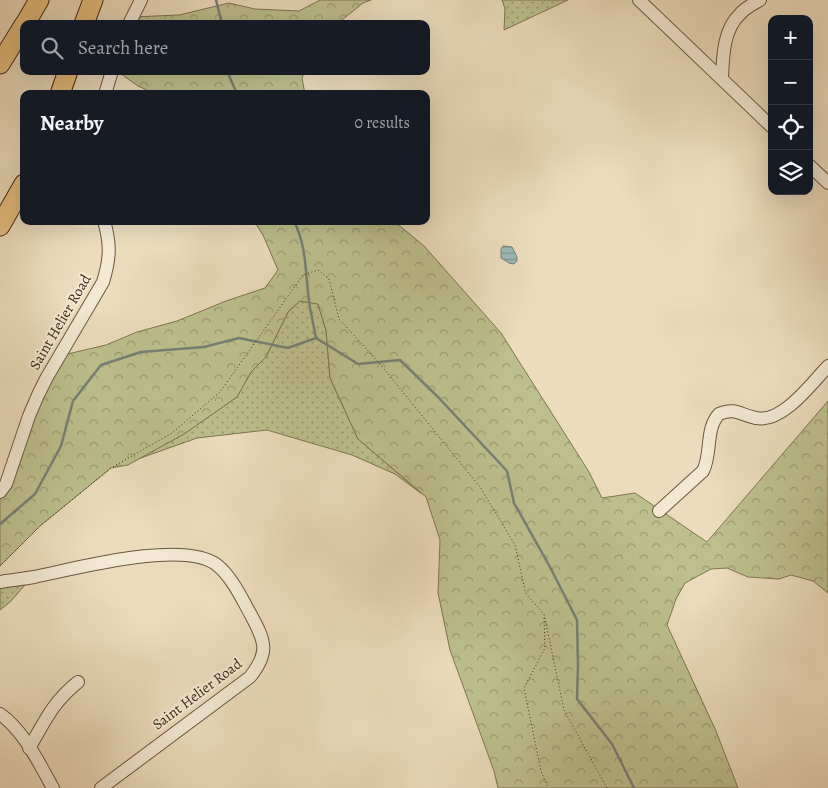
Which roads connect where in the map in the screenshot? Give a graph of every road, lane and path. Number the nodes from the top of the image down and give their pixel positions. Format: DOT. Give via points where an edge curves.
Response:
graph roads {
  1 [pos="39,0"];
  2 [pos="93,0"];
  3 [pos="141,0"];
  4 [pos="639,0"];
  5 [pos="760,0"];
  6 [pos="26,20"];
  7 [pos="86,20"];
  8 [pos="131,20"];
  9 [pos="20,31"];
  10 [pos="0,64"];
  11 [pos="67,75"];
  12 [pos="111,75"];
  13 [pos="722,78"];
  14 [pos="61,90"];
  15 [pos="106,90"];
  16 [pos="768,123"];
  17 [pos="813,169"];
  18 [pos="828,183"];
  19 [pos="20,191"];
  20 [pos="105,225"];
  21 [pos="0,226"];
  22 [pos="828,366"];
  23 [pos="0,492"];
  24 [pos="659,511"];
  25 [pos="0,566"];
  26 [pos="0,582"];
  27 [pos="544,614"];
  28 [pos="78,682"];
  29 [pos="0,714"];
  30 [pos="29,748"];
  31 [pos="54,788"];
  32 [pos="101,788"];
  33 [pos="548,788"];
  34 [pos="607,788"];
  1 -- 6 [label="highway"];
  2 -- 7 [label="highway"];
  3 -- 8 [label="street"];
  4 -- 13 [label="street"];
  5 -- 13 [label="street" via="740,13 733,22 724,50"];
  9 -- 10 [label="highway"];
  11 -- 14 [label="highway"];
  12 -- 15 [label="street"];
  13 -- 16 [label="street"];
  17 -- 18 [label="street"];
  19 -- 21 [label="highway"];
  20 -- 23 [label="street, Saint Helier Road" via="110,249 103,282 44,383 6,484"];
  22 -- 24 [label="street" via="784,411 771,418 762,420 733,410 719,414 712,426 703,471"];
  25 -- 27 [label="path" via="40,526 111,468 172,433 220,392 303,275 318,270 329,279 339,319 480,487 515,545 526,594"];
  26 -- 32 [label="street, Saint Helier Road" via="137,556 197,557 218,566 234,586 260,631 264,650 260,664 250,677"];
  27 -- 33 [label="path" via="545,648 524,688 541,771"];
  27 -- 34 [label="path" via="564,710"];
  28 -- 30 [label="street" via="54,705"];
  29 -- 30 [label="street"];
  30 -- 31 [label="street"];
}
